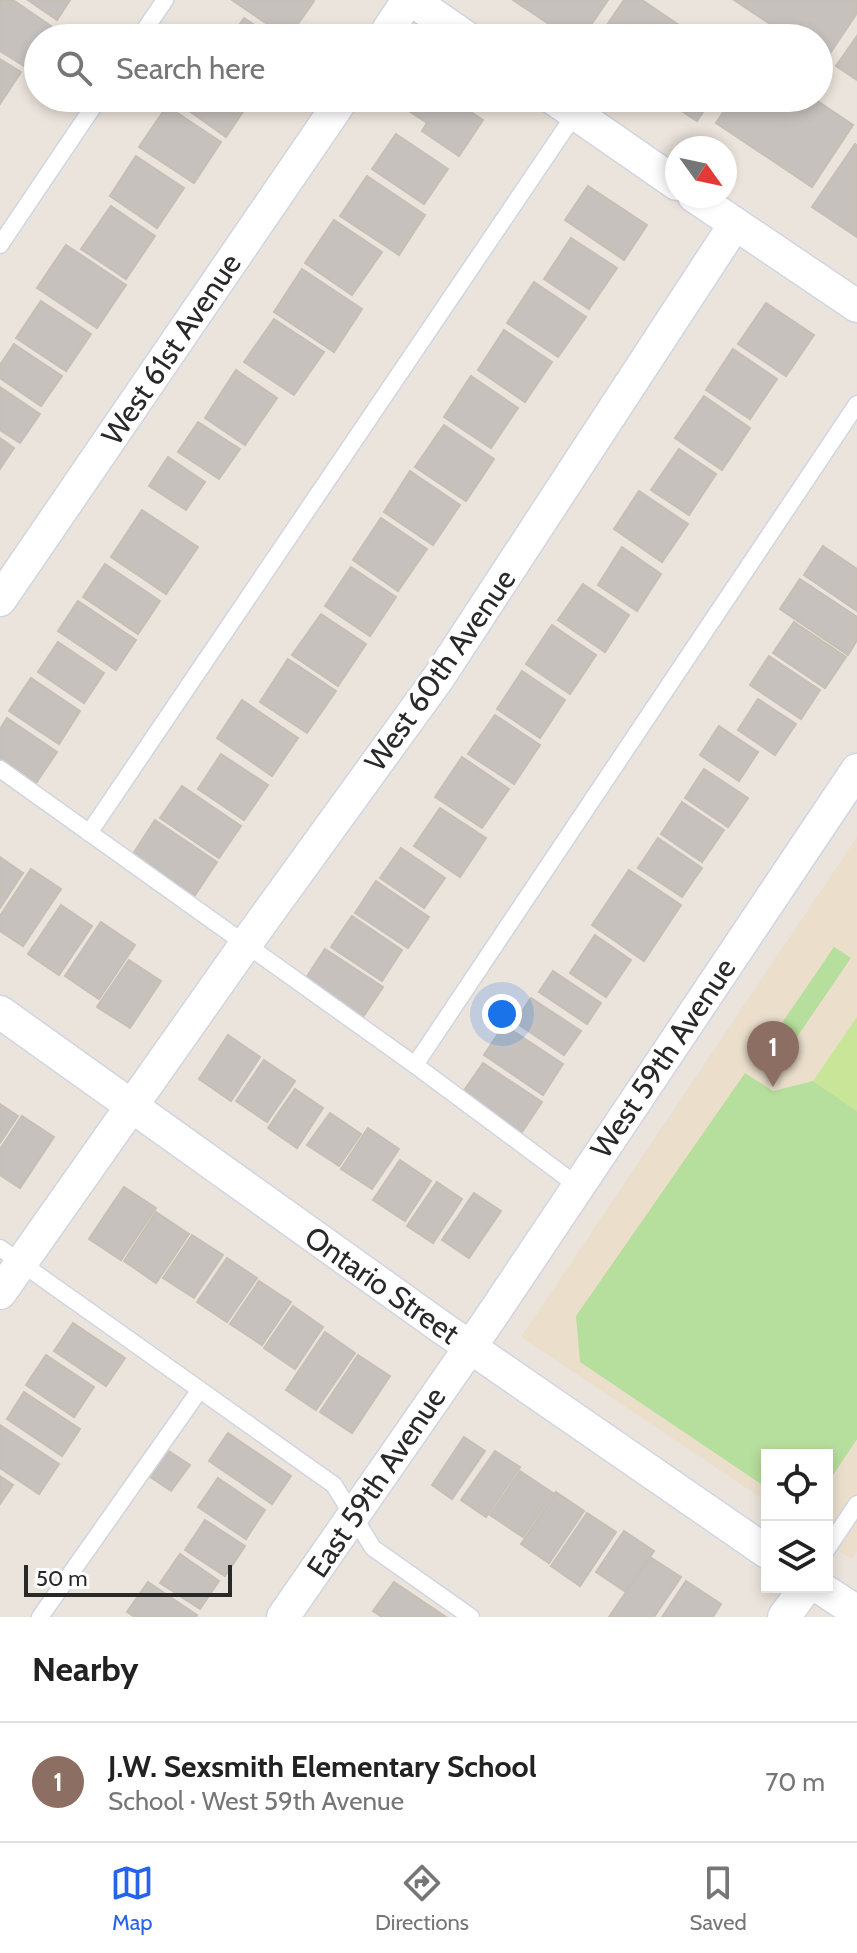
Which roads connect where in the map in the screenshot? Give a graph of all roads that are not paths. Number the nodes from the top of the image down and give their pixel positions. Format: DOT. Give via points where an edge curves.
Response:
graph roads {
  1 [pos="165,0"];
  2 [pos="410,0"];
  3 [pos="149,24"];
  4 [pos="393,24"];
  5 [pos="446,24"];
  6 [pos="90,112"];
  7 [pos="333,112"];
  8 [pos="560,112"];
  9 [pos="573,112"];
  10 [pos="665,176"];
  11 [pos="712,208"];
  12 [pos="735,224"];
  13 [pos="0,245"];
  14 [pos="857,306"];
  15 [pos="857,404"];
  16 [pos="0,600"];
  17 [pos="0,769"];
  18 [pos="857,770"];
  19 [pos="89,833"];
  20 [pos="245,945"];
  21 [pos="0,1012"];
  22 [pos="415,1065"];
  23 [pos="131,1106"];
  24 [pos="578,1186"];
  25 [pos="10,1255"];
  26 [pos="0,1293"];
  27 [pos="470,1347"];
  28 [pos="199,1391"];
  29 [pos="857,1504"];
  30 [pos="353,1515"];
  31 [pos="833,1540"];
  32 [pos="761,1548"];
  33 [pos="802,1593"];
  34 [pos="828,1593"];
  35 [pos="857,1612"];
  36 [pos="40,1617"];
  37 [pos="283,1617"];
  38 [pos="471,1617"];
  39 [pos="784,1617"];
  1 -- 3 [label="lane"];
  2 -- 4 [label="street"];
  2 -- 5 [label="street"];
  6 -- 13 [label="lane"];
  7 -- 16 [label="street, West 61st Avenue"];
  8 -- 19 [label="lane"];
  9 -- 10 [label="street"];
  11 -- 12 [label="street"];
  12 -- 14 [label="street"];
  12 -- 20 [label="street, West 60th Avenue" via="439,677"];
  15 -- 22 [label="lane"];
  17 -- 19 [label="lane"];
  18 -- 24 [label="street, West 59th Avenue"];
  19 -- 20 [label="lane"];
  20 -- 22 [label="lane"];
  20 -- 23 [label="street, West 60th Avenue"];
  21 -- 23 [label="street, Ontario Street"];
  22 -- 24 [label="lane"];
  23 -- 25 [label="street, West 60th Avenue"];
  23 -- 27 [label="street, Ontario Street"];
  24 -- 27 [label="street, West 59th Avenue"];
  25 -- 26 [label="street, West 60th Avenue"];
  25 -- 28 [label="lane"];
  27 -- 30 [label="street, East 59th Avenue"];
  27 -- 32 [label="street, Ontario Street"];
  28 -- 30 [label="lane" via="334,1485"];
  28 -- 36 [label="lane"];
  29 -- 31 [label="lane"];
  30 -- 37 [label="street, East 59th Avenue"];
  30 -- 38 [label="lane" via="373,1548"];
  33 -- 39 [label="street"];
  34 -- 35 [label="street"];
}
